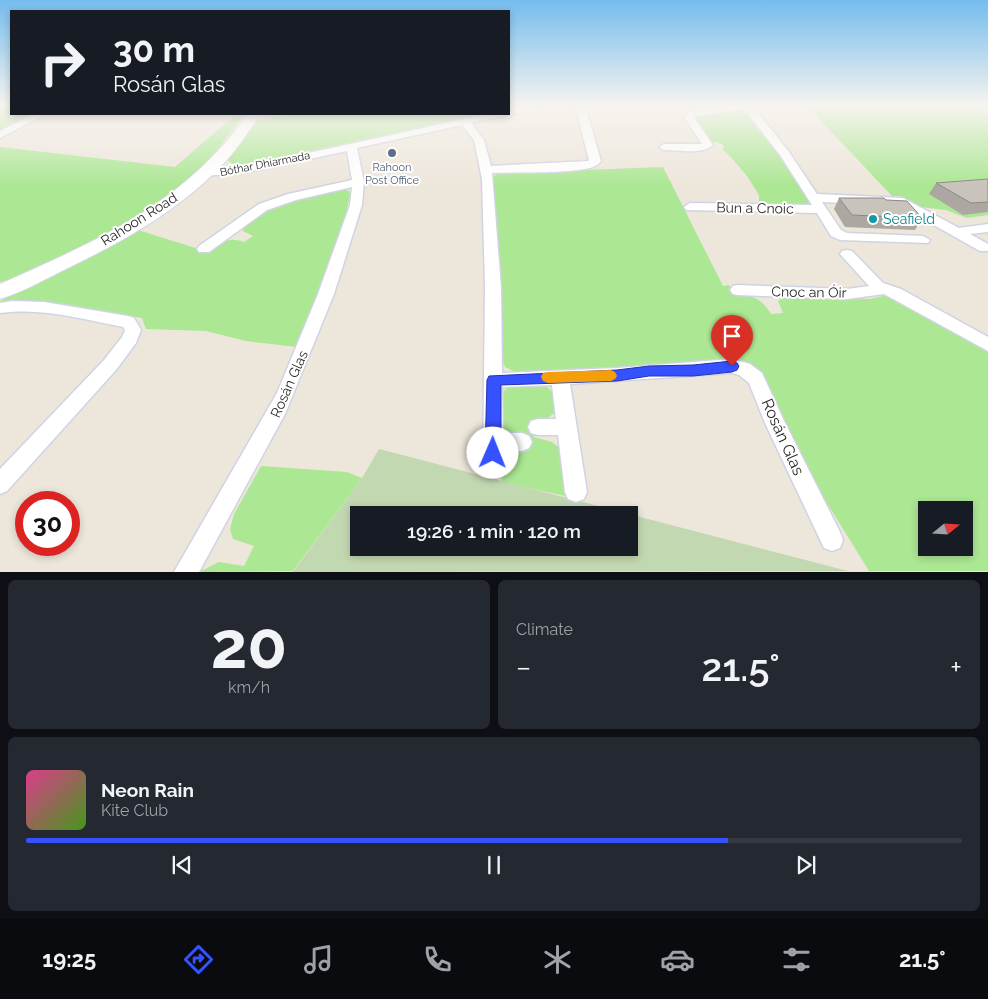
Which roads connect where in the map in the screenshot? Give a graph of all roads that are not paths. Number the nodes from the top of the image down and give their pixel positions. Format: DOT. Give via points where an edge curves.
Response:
graph roads {
  1 [pos="241,132"];
  2 [pos="419,132"];
  3 [pos="472,132"];
  4 [pos="587,132"];
  5 [pos="699,132"];
  6 [pos="767,132"];
  7 [pos="352,146"];
  8 [pos="664,147"];
  9 [pos="487,170"];
  10 [pos="205,173"];
  11 [pos="358,182"];
  12 [pos="817,203"];
  13 [pos="690,207"];
  14 [pos="988,228"];
  15 [pos="957,232"];
  16 [pos="922,240"];
  17 [pos="985,248"];
  18 [pos="204,249"];
  19 [pos="847,254"];
  20 [pos="879,288"];
  21 [pos="738,290"];
  22 [pos="0,292"];
  23 [pos="0,308"];
  24 [pos="988,345"];
  25 [pos="560,377"];
  26 [pos="494,380"];
  27 [pos="538,427"];
  28 [pos="567,427"];
  29 [pos="493,442"];
  30 [pos="522,442"];
  31 [pos="493,463"];
  32 [pos="0,484"];
  33 [pos="576,492"];
  34 [pos="832,540"];
  35 [pos="186,572"];
  1 -- 10 [label="street, Rahoon Road"];
  2 -- 7 [label="street, Bóthar Dhiarmada"];
  3 -- 9 [label="street" via="479,140"];
  4 -- 9 [label="street" via="595,161 592,163"];
  5 -- 8 [label="street, Bun a Cnoic" via="708,145"];
  6 -- 12 [label="street, Bun a Cnoic"];
  7 -- 10 [label="street, Bóthar Dhiarmada" via="248,169"];
  7 -- 11 [label="street, Rosán Glas"];
  9 -- 26 [label="street"];
  10 -- 22 [label="street, Rahoon Road" via="166,204 112,237"];
  11 -- 18 [label="street" via="263,206"];
  11 -- 35 [label="street, Rosán Glas" via="356,205 338,264 286,393"];
  12 -- 13 [label="street, Bun a Cnoic"];
  12 -- 15 [label="street" via="897,201"];
  12 -- 16 [label="street, Bun a Cnoic" via="838,235"];
  14 -- 15 [label="street"];
  15 -- 17 [label="street"];
  19 -- 20 [label="street"];
  20 -- 21 [label="street, Cnoc an Óir" via="847,294"];
  20 -- 24 [label="street" via="887,288"];
  23 -- 32 [label="street" via="21,305 96,316 128,322 133,330 110,365"];
  25 -- 26 [label="street, Rosán Glas"];
  25 -- 28 [label="street"];
  25 -- 34 [label="street, Rosán Glas" via="617,376 732,366 744,369 760,386 777,429"];
  26 -- 29 [label="street"];
  27 -- 28 [label="street"];
  28 -- 33 [label="street"];
  29 -- 30 [label="street"];
  29 -- 31 [label="street"];
}
